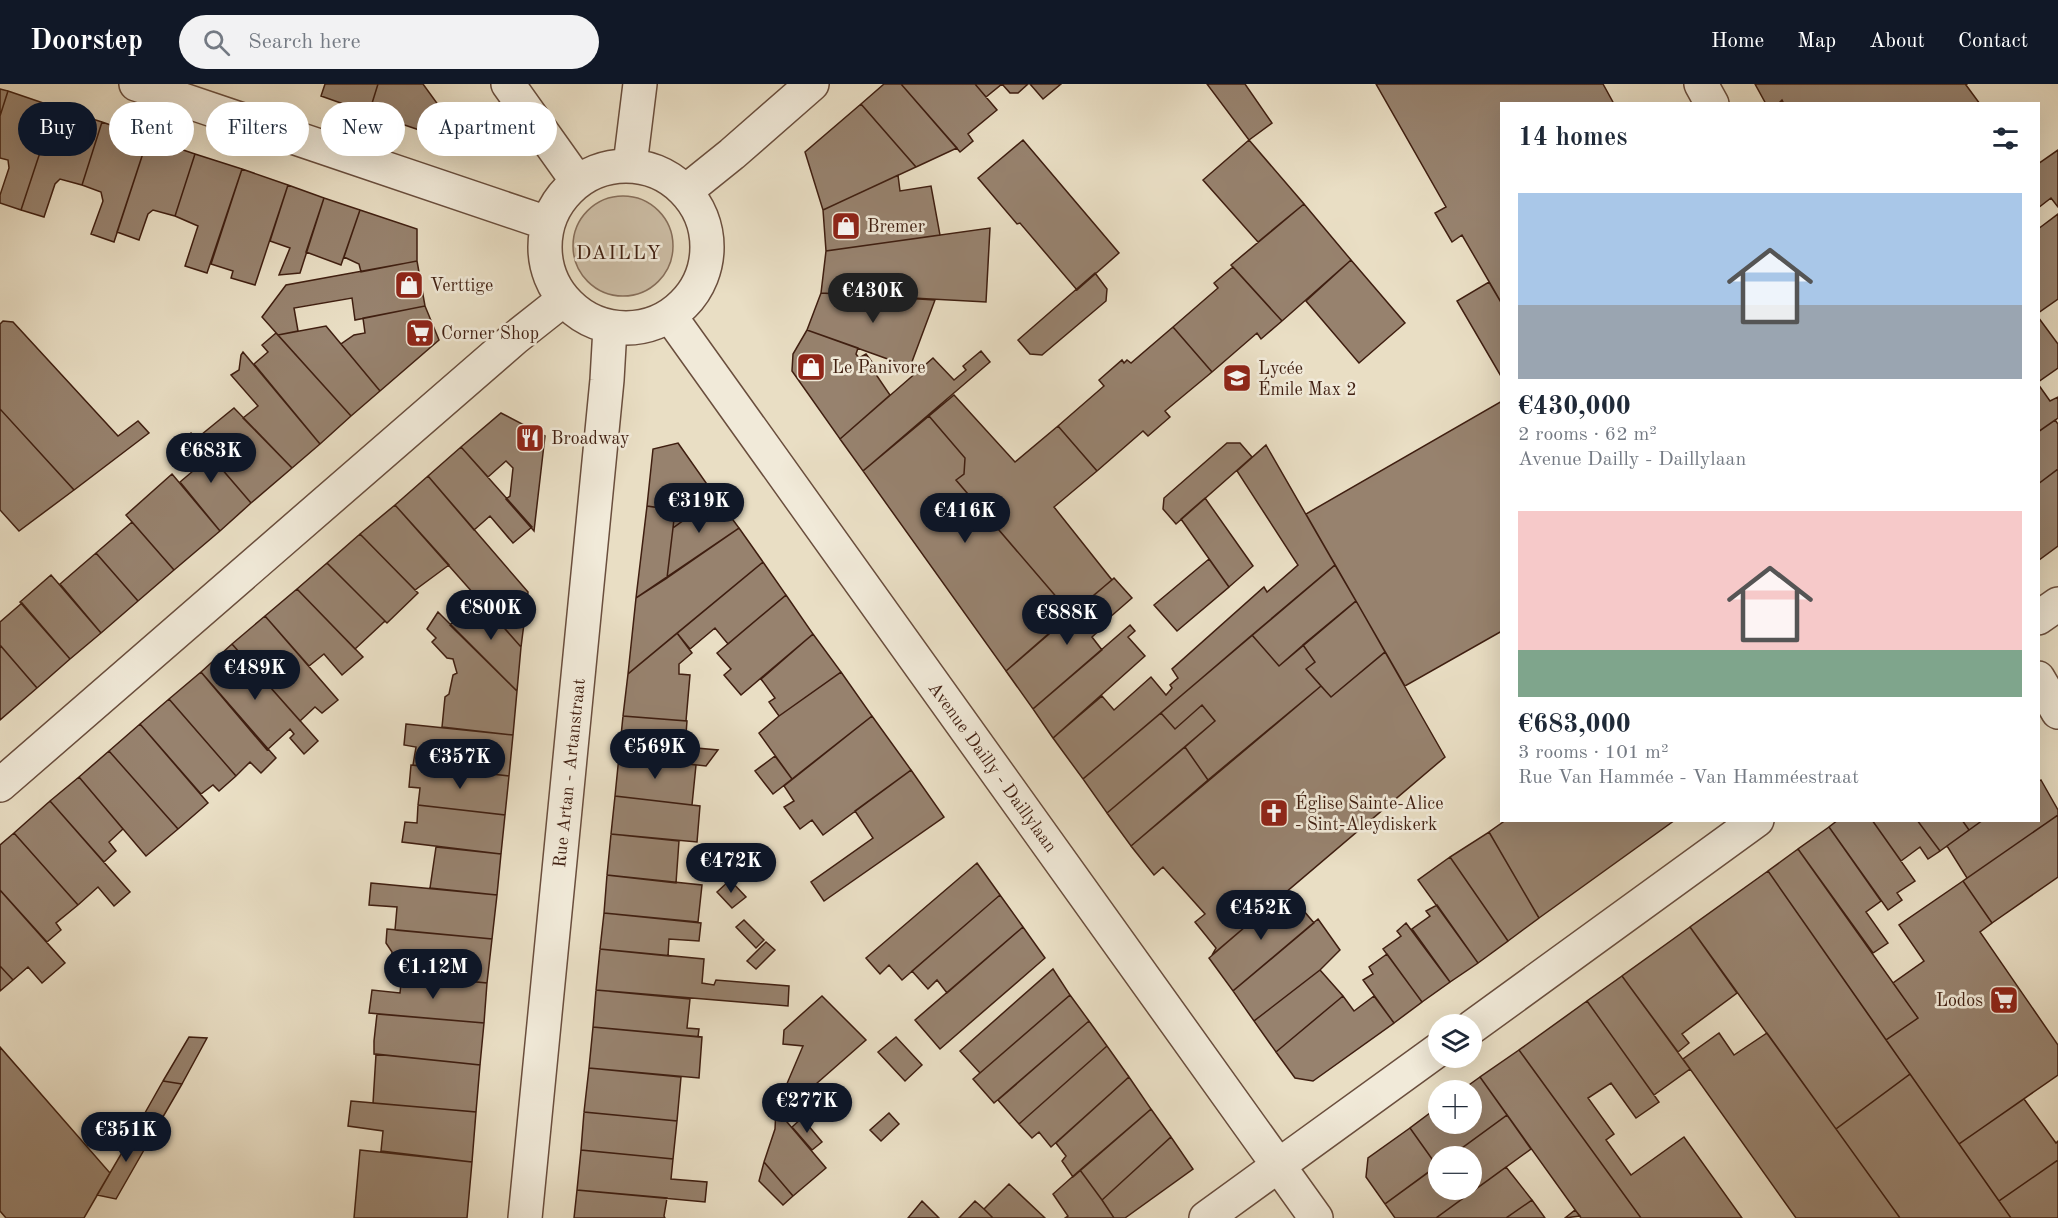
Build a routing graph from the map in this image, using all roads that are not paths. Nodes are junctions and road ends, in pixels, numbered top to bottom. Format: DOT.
graph roads {
  1 [pos="136,84"];
  2 [pos="508,84"];
  3 [pos="640,84"];
  4 [pos="812,84"];
  5 [pos="1701,84"];
  6 [pos="1711,102"];
  7 [pos="630,165"];
  8 [pos="577,181"];
  9 [pos="686,191"];
  10 [pos="547,223"];
  11 [pos="563,300"];
  12 [pos="670,316"];
  13 [pos="610,328"];
  14 [pos="2058,604"];
  15 [pos="2040,617"];
  16 [pos="2040,681"];
  17 [pos="2058,712"];
  18 [pos="0,785"];
  19 [pos="1754,822"];
  20 [pos="1482,1020"];
  21 [pos="1428,1057"];
  22 [pos="1279,1166"];
  23 [pos="525,1218"];
  24 [pos="1206,1218"];
  25 [pos="1316,1218"];
  1 -- 10 [label="street"];
  2 -- 8 [label="street"];
  3 -- 7 [label="street"];
  4 -- 9 [label="street"];
  5 -- 6 [label="street"];
  7 -- 8 [label="street"];
  7 -- 9 [label="street"];
  8 -- 10 [label="street"];
  9 -- 12 [label="street"];
  10 -- 11 [label="street"];
  11 -- 13 [label="street"];
  11 -- 18 [label="street"];
  12 -- 13 [label="street"];
  12 -- 22 [label="street, Avenue Dailly - Daillylaan"];
  13 -- 23 [label="street, Rue Artan - Artanstraat"];
  14 -- 15 [label="street"];
  16 -- 17 [label="street"];
  19 -- 20 [label="street"];
  21 -- 22 [label="street"];
  22 -- 24 [label="street"];
  22 -- 25 [label="street, Avenue Dailly - Daillylaan"];
}
